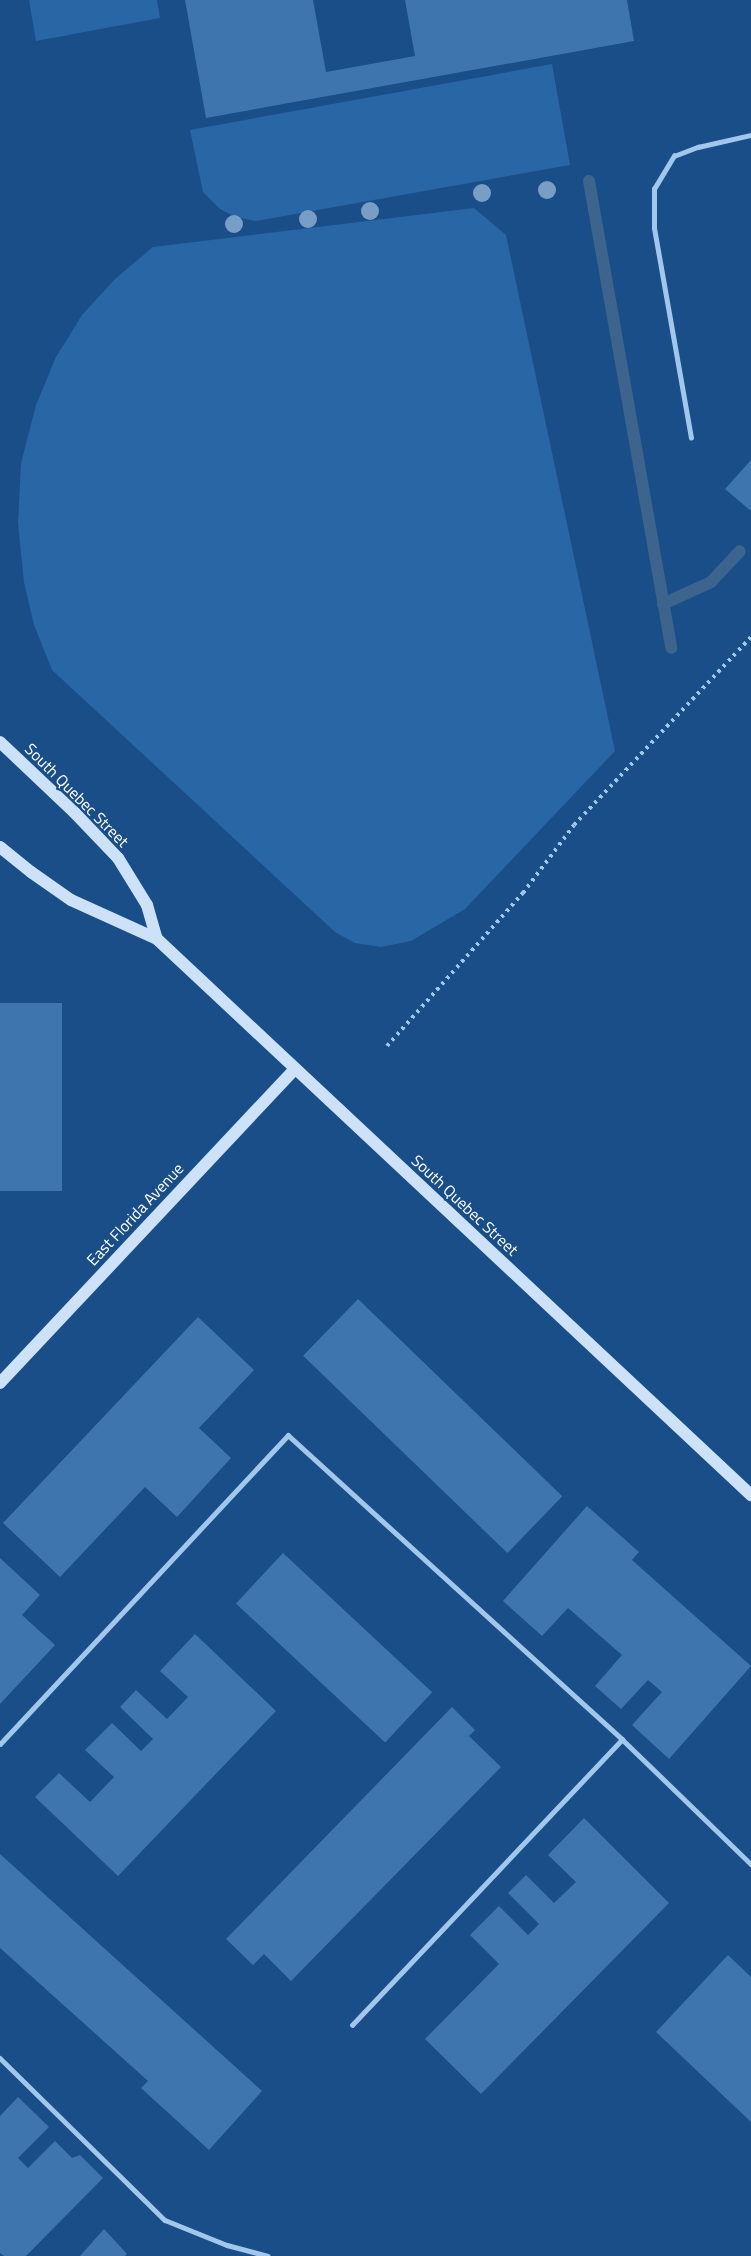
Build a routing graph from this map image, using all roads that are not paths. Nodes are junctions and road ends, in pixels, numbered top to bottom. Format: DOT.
graph roads {
  1 [pos="751,135"];
  2 [pos="692,438"];
  3 [pos="0,742"];
  4 [pos="0,847"];
  5 [pos="157,939"];
  6 [pos="295,1069"];
  7 [pos="0,1383"];
  8 [pos="751,1495"];
  9 [pos="622,1739"];
  10 [pos="0,1744"];
  11 [pos="751,1864"];
  12 [pos="352,2025"];
  13 [pos="0,2058"];
  14 [pos="268,2256"];
  1 -- 2 [label="lane"];
  3 -- 5 [label="main road, South Quebec Street"];
  4 -- 5 [label="main road, South Quebec Street"];
  5 -- 6 [label="main road, South Quebec Street"];
  6 -- 7 [label="main road, East Florida Avenue"];
  6 -- 8 [label="main road, South Quebec Street"];
  9 -- 10 [label="lane"];
  9 -- 11 [label="lane"];
  9 -- 12 [label="lane"];
  13 -- 14 [label="lane"];
}
